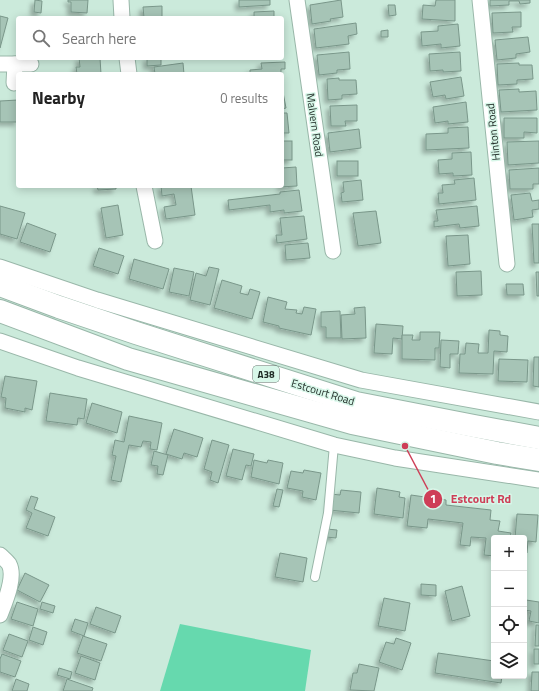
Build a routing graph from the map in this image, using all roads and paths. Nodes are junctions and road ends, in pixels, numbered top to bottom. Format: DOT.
graph roads {
  1 [pos="121,0"];
  2 [pos="297,0"];
  3 [pos="480,0"];
  4 [pos="122,16"];
  5 [pos="127,60"];
  6 [pos="7,64"];
  7 [pos="31,64"];
  8 [pos="129,72"];
  9 [pos="14,83"];
  10 [pos="144,188"];
  11 [pos="155,241"];
  12 [pos="333,251"];
  13 [pos="507,264"];
  14 [pos="0,267"];
  15 [pos="0,285"];
  16 [pos="0,311"];
  17 [pos="0,341"];
  18 [pos="539,412"];
  19 [pos="539,438"];
  20 [pos="334,445"];
  21 [pos="539,460"];
  22 [pos="539,480"];
  23 [pos="0,555"];
  24 [pos="314,578"];
  25 [pos="0,615"];
  1 -- 4 [label="street"];
  2 -- 12 [label="street, Malvern Road"];
  3 -- 13 [label="street, Hinton Road"];
  5 -- 8 [label="street"];
  6 -- 7 [label="street"];
  6 -- 9 [label="street"];
  10 -- 11 [label="street"];
  14 -- 18 [label="street, Estcourt Road"];
  15 -- 19 [label="main road, Estcourt Road / A38"];
  16 -- 21 [label="main road, Estcourt Road / A38"];
  17 -- 20 [label="street"];
  20 -- 22 [label="street"];
  20 -- 24 [label="lane"];
  23 -- 25 [label="street"];
}
